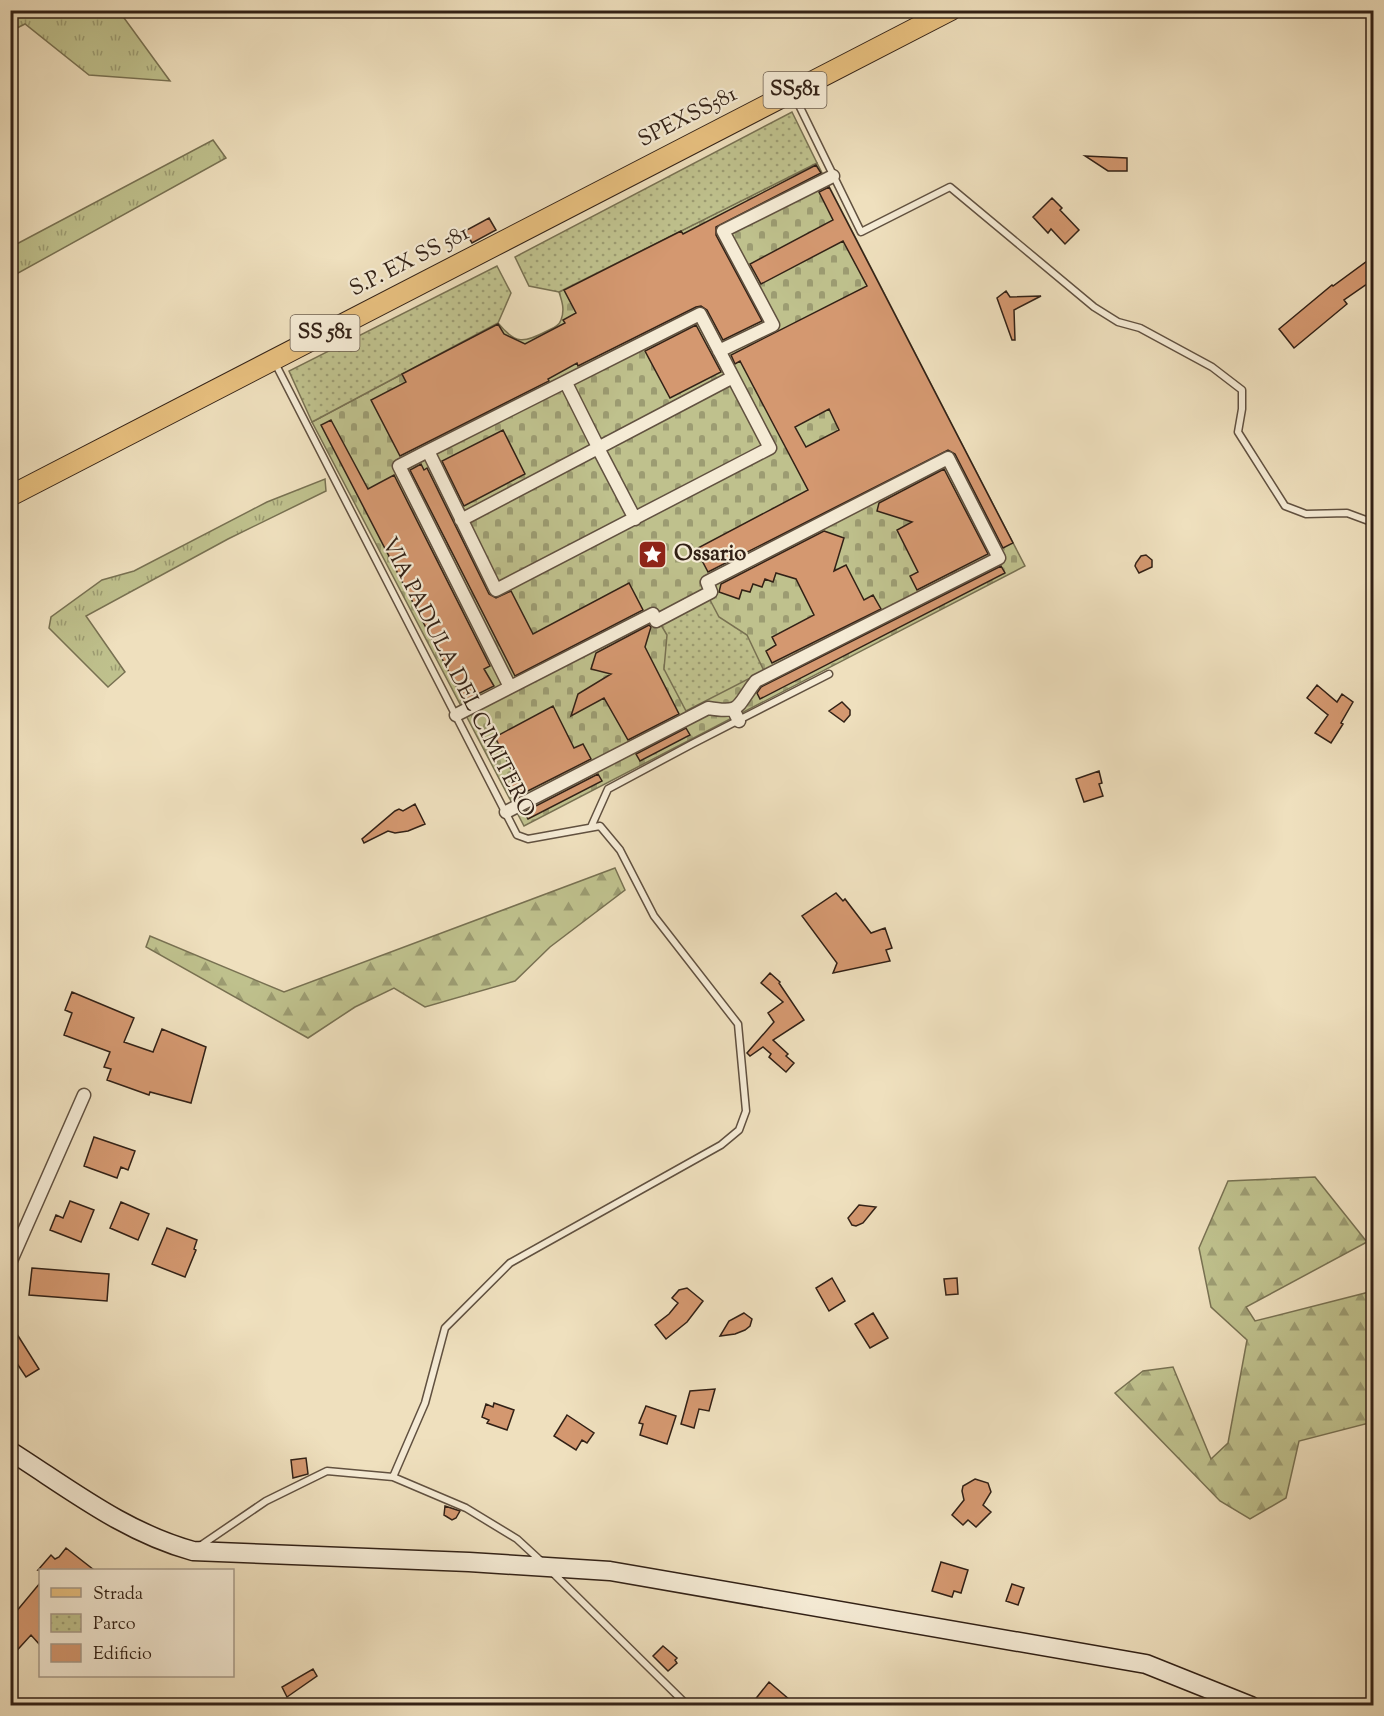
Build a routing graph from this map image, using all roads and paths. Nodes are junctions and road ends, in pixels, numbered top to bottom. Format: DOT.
graph roads {
  1 [pos="951,10"];
  2 [pos="792,92"];
  3 [pos="639,170"];
  4 [pos="833,176"];
  5 [pos="719,351"];
  6 [pos="273,360"];
  7 [pos="733,377"];
  8 [pos="566,383"];
  9 [pos="597,446"];
  10 [pos="428,451"];
  11 [pos="10,496"];
  12 [pos="635,519"];
  13 [pos="462,520"];
  14 [pos="1374,523"];
  15 [pos="829,674"];
  16 [pos="510,687"];
  17 [pos="733,709"];
  18 [pos="456,715"];
  19 [pos="739,721"];
  20 [pos="506,812"];
  21 [pos="591,827"];
  22 [pos="84,1095"];
  23 [pos="10,1263"];
  24 [pos="10,1451"];
  25 [pos="393,1477"];
  26 [pos="193,1551"];
  27 [pos="547,1567"];
  28 [pos="1223,1700"];
  29 [pos="688,1706"];
  30 [pos="1251,1706"];
  1 -- 2 [label="main road, SPEXSS581 / SS581"];
  2 -- 3 [label="main road, SPEXSS581 / SS581"];
  2 -- 4 [label="lane"];
  3 -- 6 [label="main road, S.P. EX SS 581 / SS 581"];
  4 -- 5 [label="street"];
  4 -- 14 [label="lane"];
  5 -- 7 [label="street"];
  5 -- 8 [label="street"];
  6 -- 11 [label="main road, S.P. EX SS 581 / SS 581"];
  6 -- 18 [label="lane, VIA PADULA DEL CIMITERO"];
  7 -- 9 [label="street"];
  7 -- 12 [label="street"];
  8 -- 9 [label="street"];
  8 -- 10 [label="street"];
  9 -- 12 [label="street"];
  9 -- 13 [label="street"];
  10 -- 13 [label="street"];
  10 -- 16 [label="street"];
  12 -- 13 [label="street"];
  15 -- 19 [label="lane"];
  16 -- 17 [label="street"];
  16 -- 18 [label="street"];
  17 -- 19 [label="street"];
  17 -- 20 [label="street"];
  18 -- 20 [label="lane, VIA PADULA DEL CIMITERO"];
  19 -- 21 [label="lane"];
  20 -- 21 [label="lane, VIA PADULA DEL CIMITERO"];
  21 -- 25 [label="lane"];
  22 -- 23 [label="street"];
  24 -- 26 [label="street"];
  25 -- 26 [label="lane"];
  25 -- 27 [label="lane"];
  26 -- 27 [label="street"];
  27 -- 28 [label="street"];
  27 -- 29 [label="lane"];
  28 -- 30 [label="street"];
}
